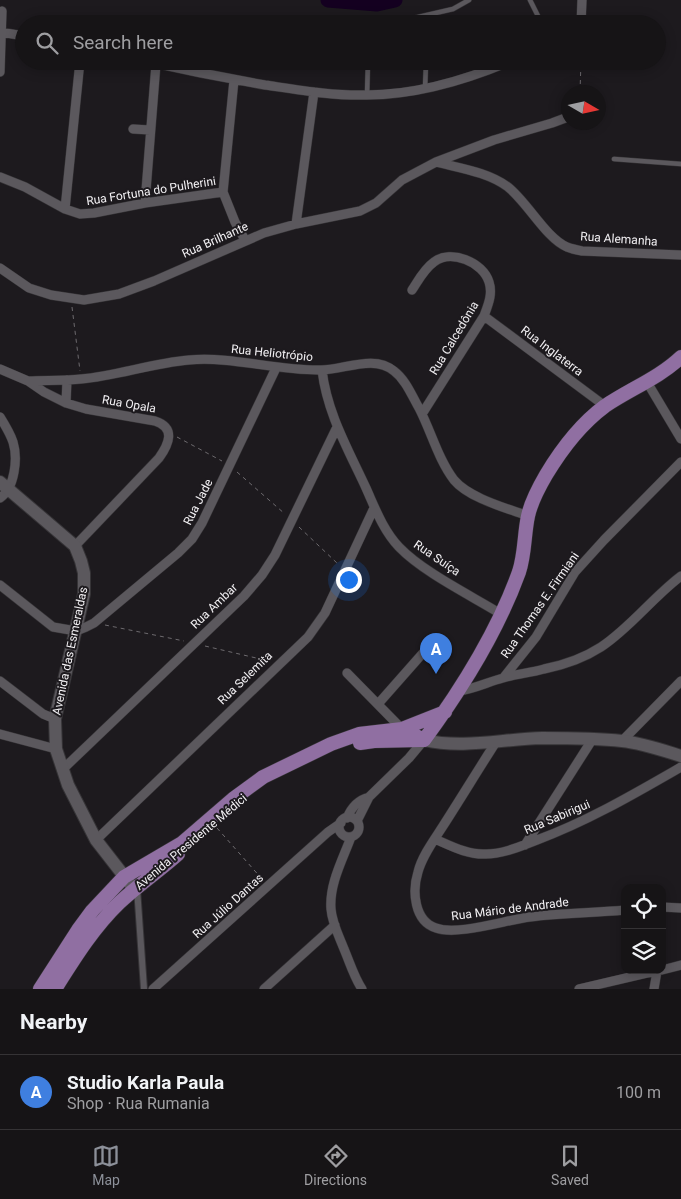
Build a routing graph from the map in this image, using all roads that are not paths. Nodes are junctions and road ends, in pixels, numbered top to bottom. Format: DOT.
graph roads {
  1 [pos="469,0"];
  2 [pos="530,0"];
  3 [pos="582,0"];
  4 [pos="2,11"];
  5 [pos="428,15"];
  6 [pos="538,15"];
  7 [pos="581,15"];
  8 [pos="1,32"];
  9 [pos="15,34"];
  10 [pos="79,70"];
  11 [pos="155,70"];
  12 [pos="185,70"];
  13 [pos="368,70"];
  14 [pos="426,70"];
  15 [pos="488,70"];
  16 [pos="0,72"];
  17 [pos="234,80"];
  18 [pos="425,89"];
  19 [pos="314,92"];
  20 [pos="367,96"];
  21 [pos="561,120"];
  22 [pos="133,129"];
  23 [pos="150,130"];
  24 [pos="614,159"];
  25 [pos="436,162"];
  26 [pos="681,164"];
  27 [pos="0,177"];
  28 [pos="223,192"];
  29 [pos="145,203"];
  30 [pos="65,209"];
  31 [pos="296,224"];
  32 [pos="245,240"];
  33 [pos="681,255"];
  34 [pos="0,268"];
  35 [pos="412,290"];
  36 [pos="484,316"];
  37 [pos="681,357"];
  38 [pos="276,368"];
  39 [pos="0,369"];
  40 [pos="322,370"];
  41 [pos="67,380"];
  42 [pos="28,381"];
  43 [pos="648,382"];
  44 [pos="66,403"];
  45 [pos="605,406"];
  46 [pos="422,414"];
  47 [pos="0,417"];
  48 [pos="337,427"];
  49 [pos="681,439"];
  50 [pos="679,468"];
  51 [pos="3,490"];
  52 [pos="374,508"];
  53 [pos="528,516"];
  54 [pos="75,546"];
  55 [pos="681,576"];
  56 [pos="0,585"];
  57 [pos="500,614"];
  58 [pos="76,630"];
  59 [pos="424,653"];
  60 [pos="347,673"];
  61 [pos="469,674"];
  62 [pos="504,677"];
  63 [pos="0,681"];
  64 [pos="681,681"];
  65 [pos="491,682"];
  66 [pos="459,691"];
  67 [pos="378,704"];
  68 [pos="445,712"];
  69 [pos="55,719"];
  70 [pos="402,729"];
  71 [pos="0,734"];
  72 [pos="424,740"];
  73 [pos="592,740"];
  74 [pos="622,741"];
  75 [pos="496,742"];
  76 [pos="56,749"];
  77 [pos="681,756"];
  78 [pos="681,768"];
  79 [pos="62,770"];
  80 [pos="348,821"];
  81 [pos="342,834"];
  82 [pos="351,837"];
  83 [pos="435,839"];
  84 [pos="96,840"];
  85 [pos="319,841"];
  86 [pos="525,845"];
  87 [pos="124,877"];
  88 [pos="139,887"];
  89 [pos="666,907"];
  90 [pos="681,908"];
  91 [pos="621,910"];
  92 [pos="335,926"];
  93 [pos="93,933"];
  94 [pos="681,965"];
  95 [pos="666,969"];
  96 [pos="643,974"];
  97 [pos="659,974"];
  98 [pos="40,989"];
  99 [pos="55,989"];
  100 [pos="144,989"];
  101 [pos="153,989"];
  102 [pos="264,989"];
  103 [pos="362,989"];
  104 [pos="581,989"];
  105 [pos="654,989"];
  1 -- 5 [label="lane"];
  2 -- 6 [label="lane"];
  3 -- 7 [label="street"];
  4 -- 8 [label="street"];
  8 -- 9 [label="street"];
  8 -- 16 [label="street"];
  10 -- 30 [label="street"];
  11 -- 23 [label="street"];
  12 -- 17 [label="street"];
  13 -- 20 [label="lane"];
  14 -- 18 [label="lane"];
  15 -- 18 [label="street"];
  17 -- 19 [label="street"];
  17 -- 28 [label="street"];
  18 -- 20 [label="street"];
  19 -- 20 [label="street"];
  19 -- 31 [label="street"];
  21 -- 25 [label="street, Rua Brilhante"];
  22 -- 23 [label="street"];
  23 -- 29 [label="street"];
  24 -- 26 [label="lane"];
  25 -- 31 [label="street, Rua Brilhante"];
  25 -- 33 [label="street, Rua Alemanha"];
  27 -- 30 [label="street, Rua Fortuna do Pulherini"];
  28 -- 29 [label="street, Rua Fortuna do Pulherini"];
  28 -- 32 [label="street"];
  29 -- 30 [label="street, Rua Fortuna do Pulherini"];
  31 -- 32 [label="street, Rua Brilhante"];
  32 -- 34 [label="street, Rua Brilhante"];
  35 -- 36 [label="street, Rua Calcedônia"];
  36 -- 45 [label="street, Rua Inglaterra"];
  36 -- 46 [label="street, Rua Calcedônia"];
  37 -- 43 [label="main road"];
  38 -- 40 [label="street, Rua Heliotrópio"];
  38 -- 41 [label="street, Rua Heliotrópio"];
  38 -- 58 [label="street, Rua Jade"];
  39 -- 42 [label="street"];
  40 -- 46 [label="street, Rua Heliotrópio"];
  40 -- 48 [label="street, Rua Suíça"];
  41 -- 42 [label="street, Rua Heliotrópio"];
  41 -- 44 [label="street"];
  42 -- 44 [label="street, Rua Opala"];
  43 -- 45 [label="main road"];
  43 -- 49 [label="street"];
  44 -- 54 [label="street, Rua Opala"];
  45 -- 53 [label="main road"];
  46 -- 53 [label="street, Rua Heliotrópio"];
  47 -- 51 [label="street"];
  48 -- 52 [label="street, Rua Suíça"];
  48 -- 79 [label="street, Rua Ambar"];
  50 -- 62 [label="street, Rua Thomas E. Firmiani"];
  51 -- 54 [label="main road"];
  52 -- 57 [label="street, Rua Suíça"];
  52 -- 84 [label="street, Rua Selemita"];
  53 -- 57 [label="main road"];
  54 -- 58 [label="main road, Avenida das Esmeraldas"];
  55 -- 62 [label="street"];
  56 -- 58 [label="street"];
  57 -- 61 [label="main road"];
  58 -- 69 [label="main road, Avenida das Esmeraldas"];
  59 -- 67 [label="street"];
  60 -- 67 [label="street"];
  61 -- 65 [label="street"];
  61 -- 66 [label="main road"];
  62 -- 65 [label="street"];
  63 -- 69 [label="street"];
  64 -- 74 [label="street"];
  65 -- 66 [label="street"];
  66 -- 68 [label="main road"];
  67 -- 70 [label="street"];
  68 -- 70 [label="main road, Avenida Presidente Médici"];
  68 -- 72 [label="main road"];
  69 -- 76 [label="main road, Avenida das Esmeraldas"];
  70 -- 72 [label="main road"];
  70 -- 87 [label="main road, Avenida Presidente Médici"];
  71 -- 76 [label="street"];
  72 -- 75 [label="main road"];
  72 -- 80 [label="street, Rua Júlio Dantas"];
  72 -- 88 [label="main road, Avenida Presidente Médici"];
  73 -- 74 [label="main road"];
  73 -- 75 [label="main road"];
  73 -- 86 [label="street"];
  74 -- 77 [label="main road"];
  75 -- 83 [label="street, Rua Mário de Andrade"];
  76 -- 79 [label="main road, Avenida das Esmeraldas"];
  78 -- 86 [label="street, Rua Sabirigui"];
  79 -- 84 [label="main road, Avenida das Esmeraldas"];
  80 -- 81 [label="street"];
  80 -- 82 [label="street, Rua Júlio Dantas"];
  80 -- 85 [label="street, Rua Júlio Dantas"];
  81 -- 82 [label="street"];
  81 -- 85 [label="street, Rua Júlio Dantas"];
  82 -- 92 [label="street"];
  83 -- 86 [label="street, Rua Sabirigui"];
  83 -- 91 [label="street, Rua Mário de Andrade"];
  84 -- 87 [label="main road, Avenida das Esmeraldas"];
  85 -- 101 [label="street, Rua Júlio Dantas"];
  87 -- 88 [label="main road, Avenida das Esmeraldas"];
  87 -- 93 [label="main road"];
  87 -- 98 [label="main road, Avenida Presidente Médici"];
  88 -- 93 [label="main road, Avenida Presidente Médici"];
  88 -- 100 [label="street"];
  89 -- 90 [label="street"];
  92 -- 102 [label="street"];
  92 -- 103 [label="street"];
  93 -- 99 [label="main road, Avenida Presidente Médici"];
  94 -- 95 [label="street"];
  96 -- 104 [label="street"];
  97 -- 105 [label="street"];
}
